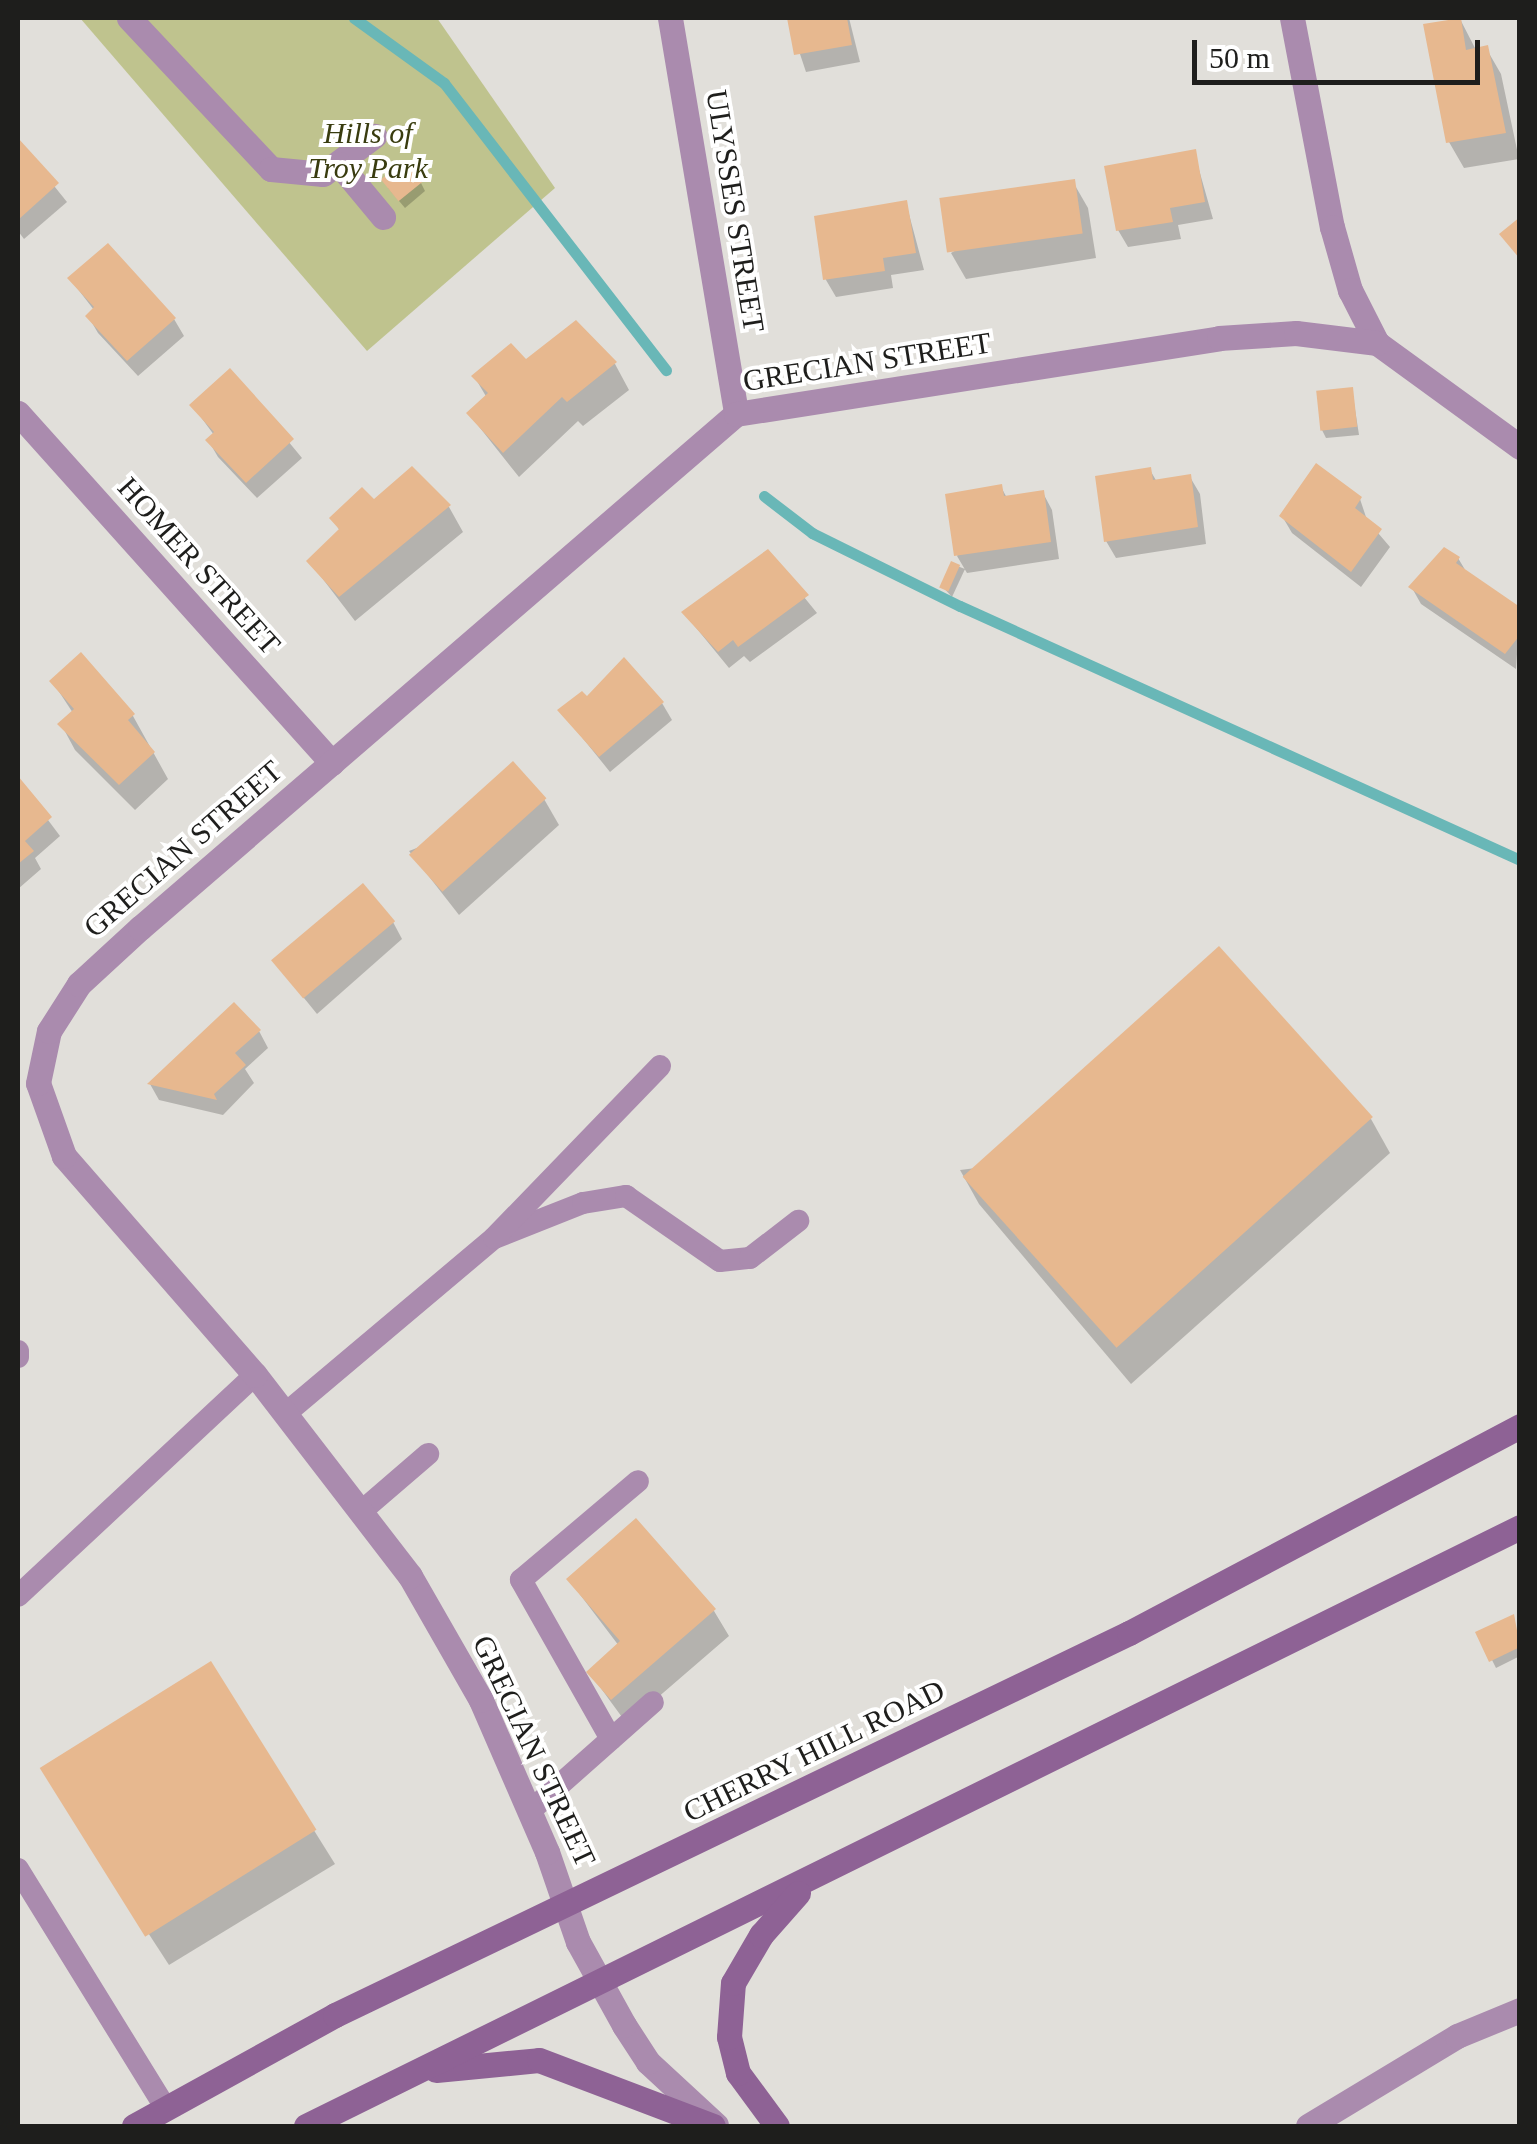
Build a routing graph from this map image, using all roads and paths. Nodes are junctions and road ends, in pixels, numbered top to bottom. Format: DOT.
graph roads {
  1 [pos="129,18"];
  2 [pos="670,18"];
  3 [pos="1292,18"];
  4 [pos="374,136"];
  5 [pos="339,164"];
  6 [pos="383,218"];
  7 [pos="1377,343"];
  8 [pos="18,413"];
  9 [pos="736,414"];
  10 [pos="1520,447"];
  11 [pos="332,763"];
  12 [pos="660,1066"];
  13 [pos="798,1221"];
  14 [pos="494,1238"];
  15 [pos="255,1376"];
  16 [pos="285,1414"];
  17 [pos="1520,1426"];
  18 [pos="428,1454"];
  19 [pos="638,1481"];
  20 [pos="363,1510"];
  21 [pos="1520,1528"];
  22 [pos="18,1596"];
  23 [pos="654,1702"];
  24 [pos="611,1739"];
  25 [pos="530,1812"];
  26 [pos="18,1869"];
  27 [pos="806,1884"];
  28 [pos="569,1906"];
  29 [pos="600,1984"];
  30 [pos="1520,2010"];
  31 [pos="416,2072"];
  32 [pos="165,2107"];
  33 [pos="134,2126"];
  34 [pos="306,2126"];
  35 [pos="716,2126"];
  36 [pos="777,2126"];
  37 [pos="1308,2126"];
  1 -- 5 [label="street"];
  2 -- 9 [label="street, ULYSSES STREET"];
  3 -- 7 [label="street"];
  4 -- 5 [label="street"];
  5 -- 6 [label="street"];
  7 -- 9 [label="street, GRECIAN STREET"];
  7 -- 10 [label="street"];
  8 -- 11 [label="street, HOMER STREET"];
  9 -- 11 [label="street, GRECIAN STREET"];
  11 -- 15 [label="street, GRECIAN STREET"];
  12 -- 14 [label="lane"];
  13 -- 14 [label="lane"];
  14 -- 16 [label="lane"];
  15 -- 16 [label="street, GRECIAN STREET"];
  15 -- 22 [label="lane"];
  16 -- 20 [label="street, GRECIAN STREET"];
  17 -- 28 [label="main road, CHERRY HILL ROAD"];
  18 -- 20 [label="lane"];
  19 -- 24 [label="lane"];
  20 -- 25 [label="street, GRECIAN STREET"];
  21 -- 27 [label="main road"];
  23 -- 24 [label="lane"];
  24 -- 25 [label="lane"];
  25 -- 28 [label="street, GRECIAN STREET"];
  26 -- 32 [label="lane"];
  27 -- 29 [label="main road"];
  27 -- 36 [label="main road"];
  28 -- 29 [label="street, GRECIAN STREET"];
  28 -- 32 [label="main road, CHERRY HILL ROAD"];
  29 -- 31 [label="main road"];
  29 -- 35 [label="street, GRECIAN STREET"];
  30 -- 37 [label="street"];
  31 -- 34 [label="main road"];
  31 -- 35 [label="main road"];
  32 -- 33 [label="main road, CHERRY HILL ROAD"];
}
